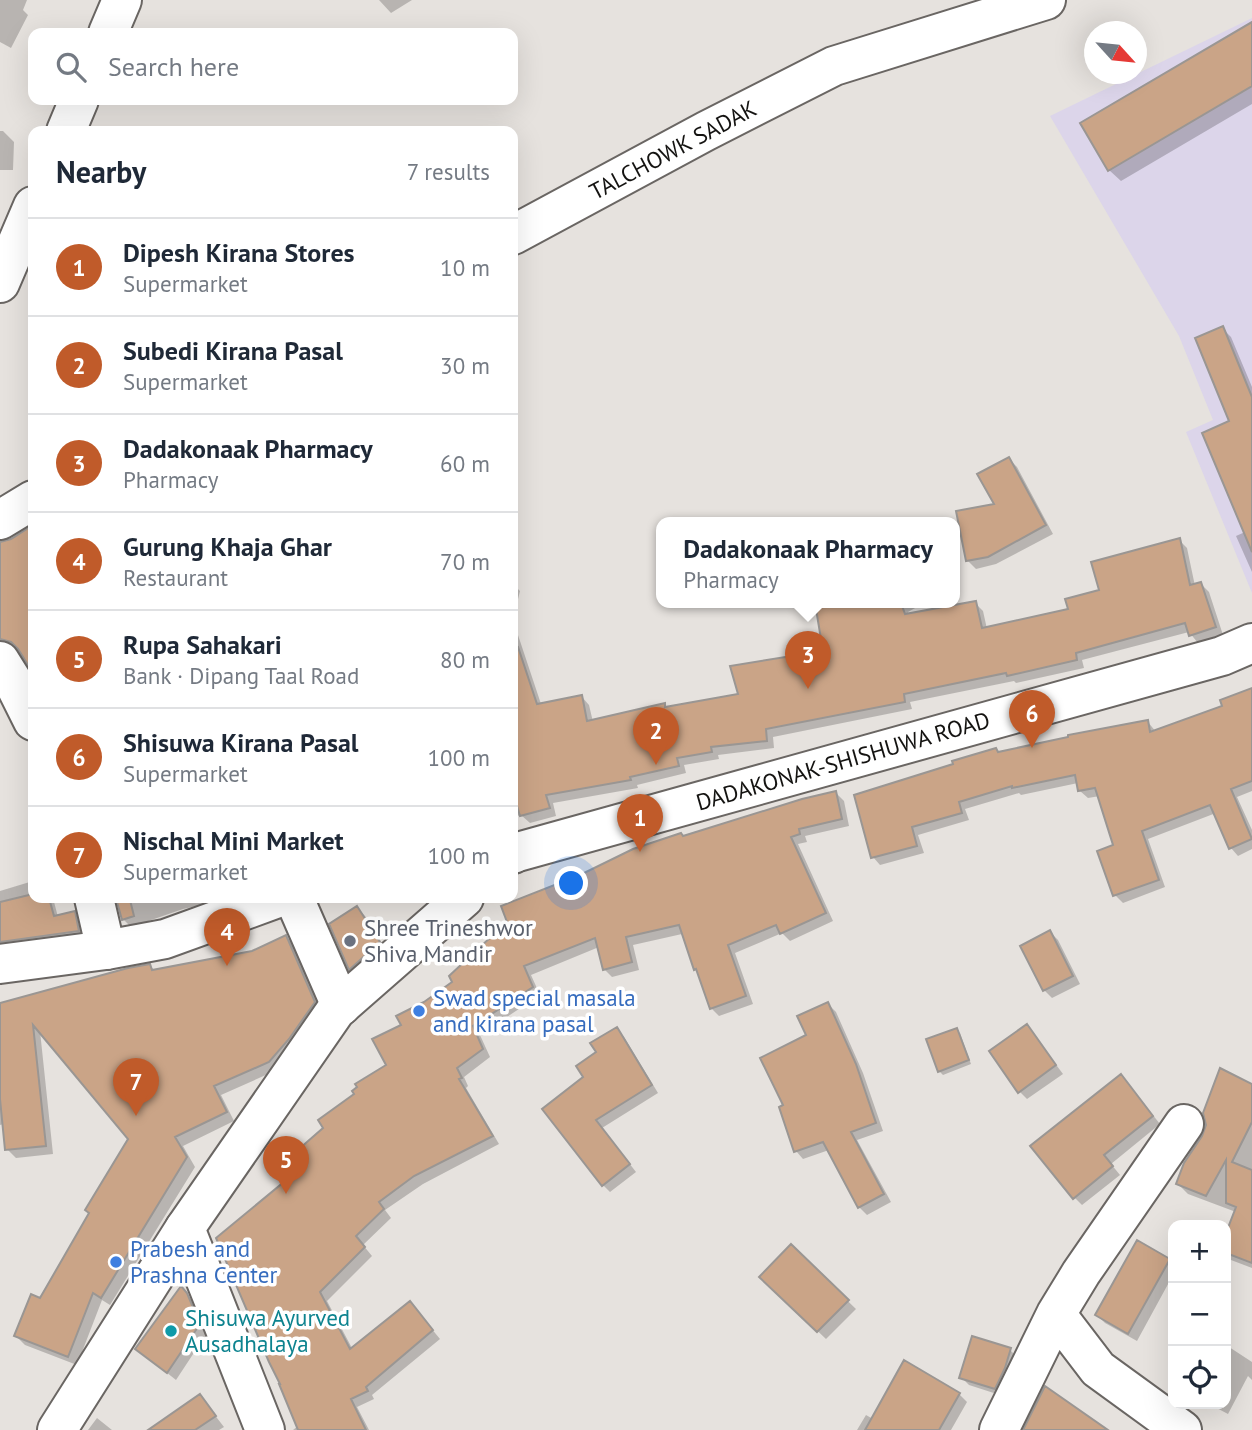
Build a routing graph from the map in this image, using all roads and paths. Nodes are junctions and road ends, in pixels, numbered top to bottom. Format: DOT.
graph roads {
  1 [pos="122,0"];
  2 [pos="957,0"];
  3 [pos="1046,0"];
  4 [pos="110,28"];
  5 [pos="77,105"];
  6 [pos="68,126"];
  7 [pos="518,207"];
  8 [pos="28,218"];
  9 [pos="518,232"];
  10 [pos="0,283"];
  11 [pos="28,478"];
  12 [pos="0,495"];
  13 [pos="28,502"];
  14 [pos="0,520"];
  15 [pos="1252,643"];
  16 [pos="0,661"];
  17 [pos="28,711"];
  18 [pos="518,852"];
  19 [pos="95,903"];
  20 [pos="264,903"];
  21 [pos="296,903"];
  22 [pos="458,903"];
  23 [pos="106,950"];
  24 [pos="0,964"];
  25 [pos="341,1006"];
  26 [pos="1184,1124"];
  27 [pos="185,1228"];
  28 [pos="1056,1314"];
  29 [pos="57,1430"];
  30 [pos="265,1430"];
  31 [pos="999,1430"];
  32 [pos="1182,1430"];
  1 -- 4 [label="street"];
  2 -- 7 [label="street"];
  3 -- 9 [label="street, TALCHOWK SADAK"];
  5 -- 6 [label="street"];
  8 -- 10 [label="street"];
  11 -- 12 [label="street"];
  13 -- 14 [label="street"];
  15 -- 18 [label="street, DADAKONAK-SHISHUWA ROAD"];
  16 -- 17 [label="street"];
  19 -- 23 [label="street"];
  20 -- 23 [label="street"];
  21 -- 25 [label="street"];
  22 -- 25 [label="street"];
  23 -- 24 [label="street"];
  25 -- 27 [label="street"];
  26 -- 28 [label="street"];
  27 -- 29 [label="street"];
  27 -- 30 [label="street"];
  28 -- 31 [label="street"];
  28 -- 32 [label="street"];
}
